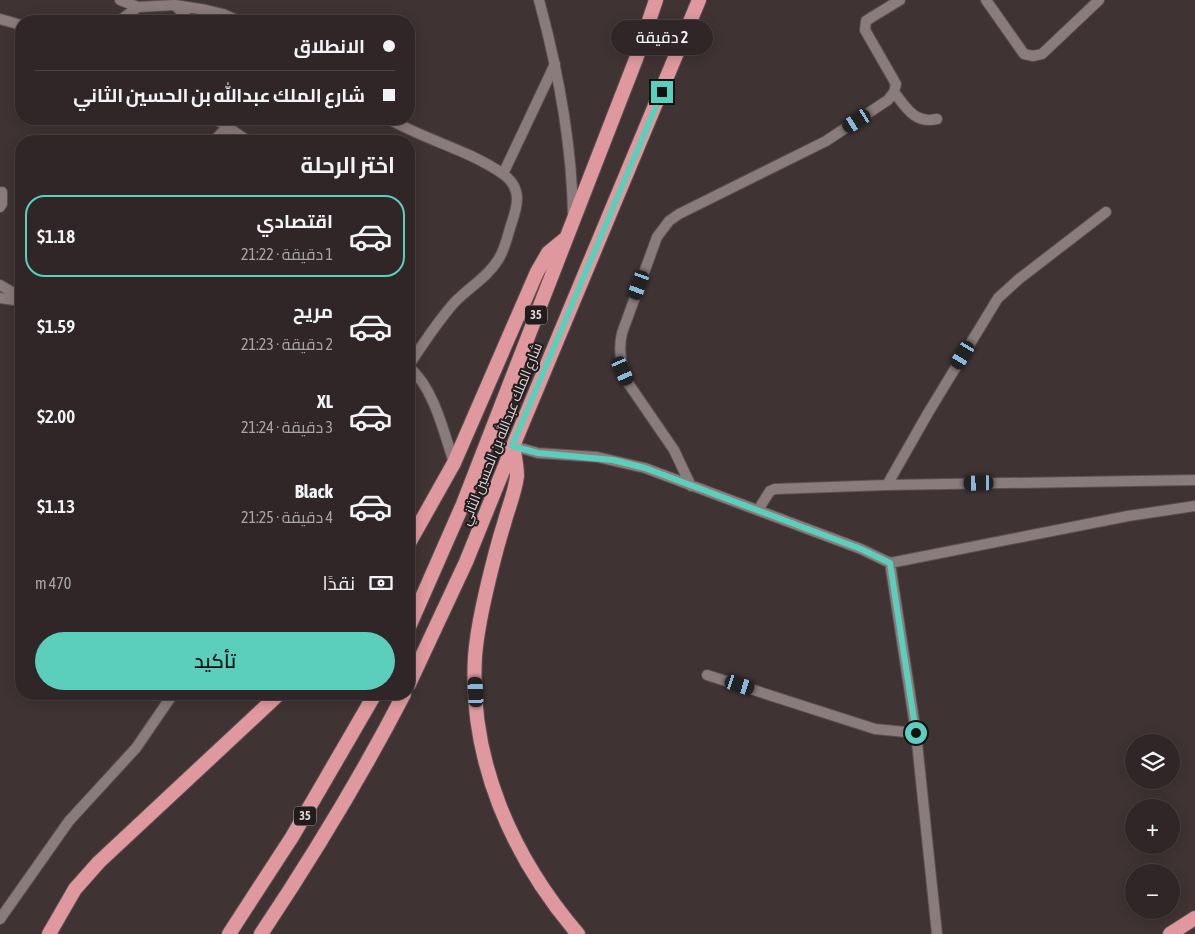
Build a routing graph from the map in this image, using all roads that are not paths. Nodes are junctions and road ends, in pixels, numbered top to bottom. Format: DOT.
graph roads {
  1 [pos="120,0"];
  2 [pos="539,0"];
  3 [pos="656,0"];
  4 [pos="700,0"];
  5 [pos="900,0"];
  6 [pos="986,0"];
  7 [pos="1099,0"];
  8 [pos="175,5"];
  9 [pos="138,7"];
  10 [pos="127,15"];
  11 [pos="184,15"];
  12 [pos="225,15"];
  13 [pos="0,19"];
  14 [pos="15,23"];
  15 [pos="555,64"];
  16 [pos="894,92"];
  17 [pos="937,119"];
  18 [pos="223,125"];
  19 [pos="402,125"];
  20 [pos="227,128"];
  21 [pos="220,135"];
  22 [pos="238,135"];
  23 [pos="504,174"];
  24 [pos="2,192"];
  25 [pos="0,207"];
  26 [pos="1106,212"];
  27 [pos="573,220"];
  28 [pos="565,239"];
  29 [pos="0,285"];
  30 [pos="15,295"];
  31 [pos="0,298"];
  32 [pos="15,299"];
  33 [pos="415,358"];
  34 [pos="415,372"];
  35 [pos="512,446"];
  36 [pos="454,463"];
  37 [pos="1195,480"];
  38 [pos="888,485"];
  39 [pos="691,486"];
  40 [pos="1195,506"];
  41 [pos="758,510"];
  42 [pos="415,532"];
  43 [pos="890,563"];
  44 [pos="415,613"];
  45 [pos="415,671"];
  46 [pos="707,676"];
  47 [pos="169,700"];
  48 [pos="272,700"];
  49 [pos="372,700"];
  50 [pos="401,700"];
  51 [pos="916,733"];
  52 [pos="1195,918"];
  53 [pos="0,919"];
  54 [pos="49,934"];
  55 [pos="229,934"];
  56 [pos="260,934"];
  57 [pos="578,934"];
  58 [pos="937,934"];
  59 [pos="1170,934"];
  1 -- 9 [label="street"];
  2 -- 15 [label="street, شارع الملك عبدالله بن الحسين الثاني / 35"];
  3 -- 27 [label="highway, شارع الملك عبدالله بن الحسين الثاني / 35"];
  4 -- 35 [label="highway, شارع الملك عبدالله بن الحسين الثاني / 35"];
  5 -- 16 [label="street"];
  6 -- 7 [label="street"];
  8 -- 9 [label="street"];
  8 -- 11 [label="street"];
  8 -- 12 [label="street"];
  9 -- 10 [label="street"];
  13 -- 14 [label="street"];
  15 -- 23 [label="street"];
  15 -- 27 [label="street, شارع الملك عبدالله بن الحسين الثاني / 35"];
  16 -- 17 [label="street"];
  16 -- 39 [label="street"];
  18 -- 20 [label="street"];
  19 -- 23 [label="street"];
  20 -- 21 [label="street"];
  20 -- 22 [label="street"];
  23 -- 33 [label="street"];
  24 -- 25 [label="street"];
  26 -- 38 [label="street"];
  27 -- 28 [label="highway, شارع الملك عبدالله بن الحسين الثاني / 35"];
  28 -- 36 [label="highway"];
  28 -- 44 [label="highway, شارع الملك عبدالله بن الحسين الثاني / 35"];
  29 -- 30 [label="street"];
  31 -- 32 [label="street"];
  34 -- 36 [label="street"];
  35 -- 39 [label="street"];
  35 -- 45 [label="highway, شارع الملك عبدالله بن الحسين الثاني / 35"];
  35 -- 57 [label="highway"];
  36 -- 42 [label="highway"];
  37 -- 38 [label="street"];
  38 -- 41 [label="street"];
  39 -- 41 [label="street"];
  40 -- 43 [label="street"];
  41 -- 43 [label="street"];
  43 -- 51 [label="street"];
  46 -- 51 [label="street"];
  47 -- 53 [label="street"];
  48 -- 54 [label="highway"];
  49 -- 55 [label="highway, 35"];
  50 -- 56 [label="highway, 35"];
  51 -- 58 [label="street"];
  52 -- 59 [label="highway"];
}
